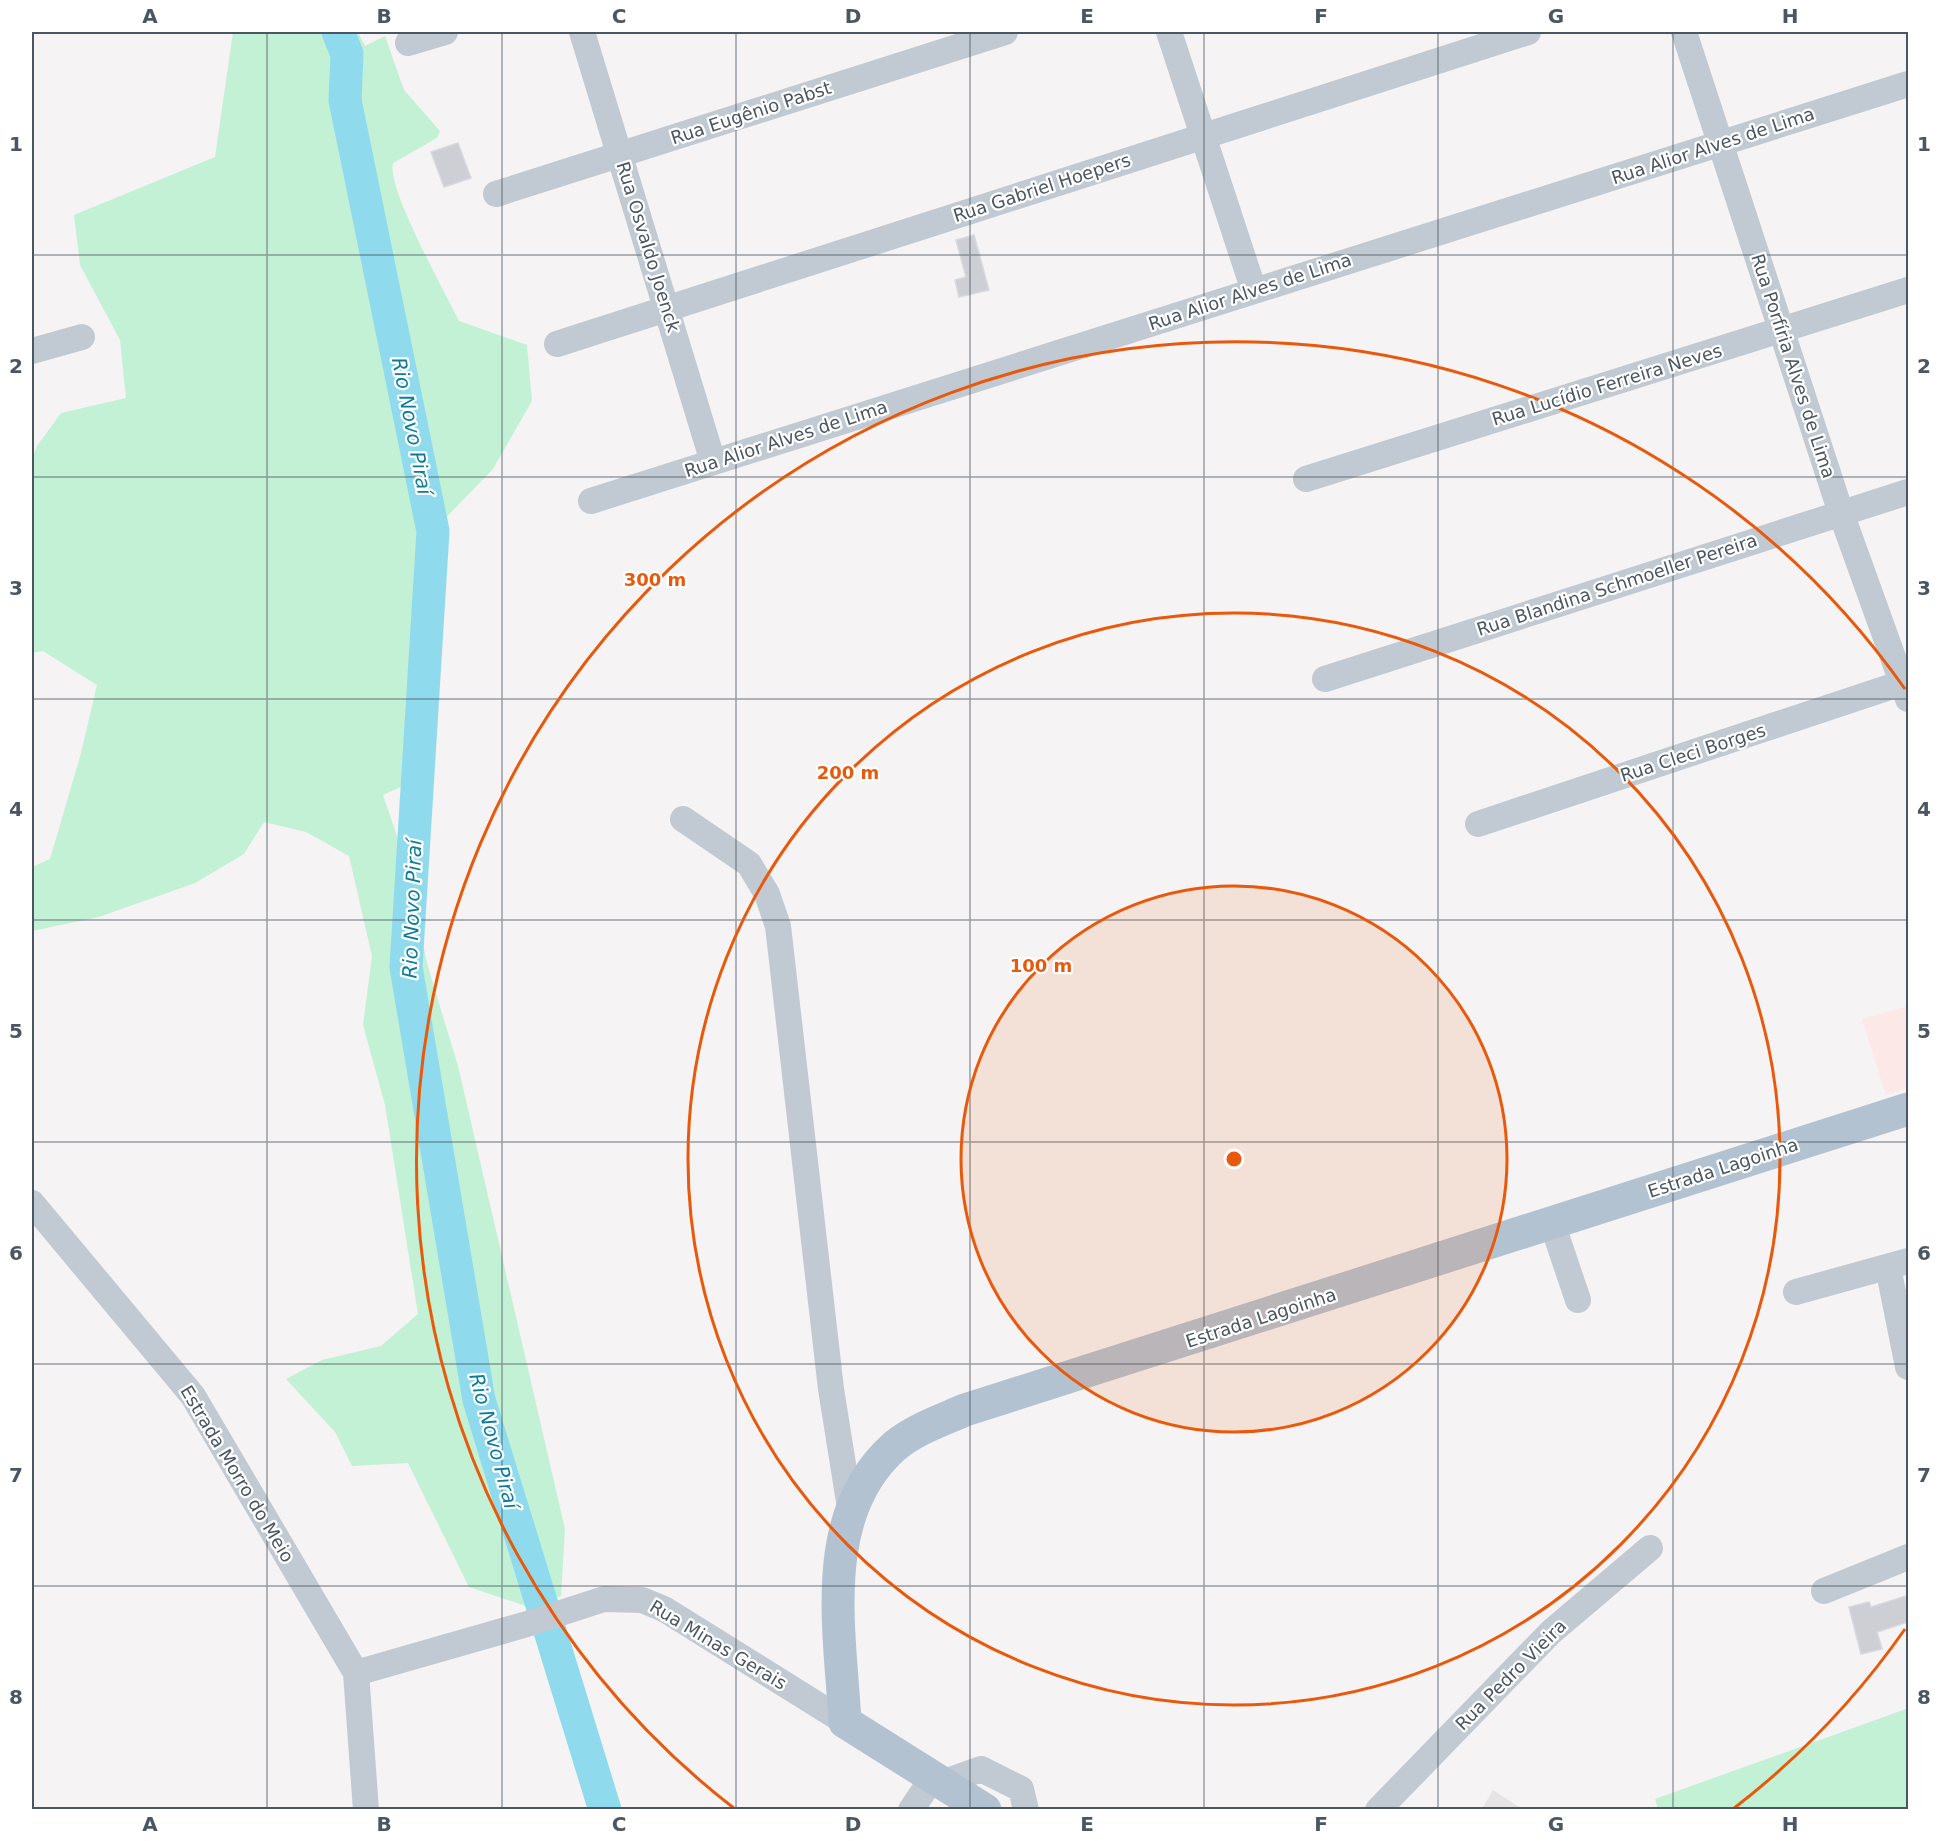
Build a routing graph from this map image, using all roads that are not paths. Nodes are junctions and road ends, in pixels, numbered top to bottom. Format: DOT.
graph roads {
  1 [pos="445,32"];
  2 [pos="582,32"];
  3 [pos="1005,32"];
  4 [pos="1169,32"];
  5 [pos="1528,32"];
  6 [pos="1684,32"];
  7 [pos="408,43"];
  8 [pos="1908,84"];
  9 [pos="1203,136"];
  10 [pos="1720,144"];
  11 [pos="620,155"];
  12 [pos="496,194"];
  13 [pos="1908,290"];
  14 [pos="1254,291"];
  15 [pos="666,308"];
  16 [pos="1781,330"];
  17 [pos="82,337"];
  18 [pos="557,344"];
  19 [pos="32,351"];
  20 [pos="713,462"];
  21 [pos="1306,479"];
  22 [pos="1908,492"];
  23 [pos="591,501"];
  24 [pos="1841,513"];
  25 [pos="1325,679"];
  26 [pos="1906,688"];
  27 [pos="683,819"];
  28 [pos="1478,824"];
  29 [pos="1908,1109"];
  30 [pos="32,1203"];
  31 [pos="1552,1223"];
  32 [pos="1898,1264"];
  33 [pos="1796,1292"];
  34 [pos="1578,1300"];
  35 [pos="1908,1367"];
  36 [pos="850,1508"];
  37 [pos="1650,1548"];
  38 [pos="1908,1557"];
  39 [pos="1824,1591"];
  40 [pos="356,1673"];
  41 [pos="845,1722"];
  42 [pos="938,1780"];
  43 [pos="366,1809"];
  44 [pos="911,1809"];
  45 [pos="985,1809"];
  46 [pos="1026,1809"];
  47 [pos="1378,1809"];
  1 -- 7 [label="street"];
  2 -- 11 [label="street, Rua Osvaldo Joenck"];
  3 -- 11 [label="street, Rua Eugênio Pabst"];
  4 -- 9 [label="street"];
  5 -- 9 [label="street, Rua Gabriel Hoepers"];
  6 -- 10 [label="street, Rua Porfíria Alves de Lima"];
  8 -- 10 [label="street, Rua Alior Alves de Lima"];
  9 -- 14 [label="street"];
  9 -- 15 [label="street, Rua Gabriel Hoepers"];
  10 -- 14 [label="street, Rua Alior Alves de Lima"];
  10 -- 16 [label="street, Rua Porfíria Alves de Lima"];
  11 -- 12 [label="street, Rua Eugênio Pabst"];
  11 -- 15 [label="street, Rua Osvaldo Joenck"];
  13 -- 16 [label="street, Rua Lucídio Ferreira Neves"];
  14 -- 20 [label="street, Rua Alior Alves de Lima"];
  15 -- 18 [label="street, Rua Gabriel Hoepers"];
  15 -- 20 [label="street, Rua Osvaldo Joenck"];
  16 -- 21 [label="street, Rua Lucídio Ferreira Neves"];
  16 -- 24 [label="street, Rua Porfíria Alves de Lima"];
  17 -- 19 [label="street"];
  20 -- 23 [label="street, Rua Alior Alves de Lima"];
  22 -- 24 [label="street, Rua Blandina Schmoeller Pereira"];
  24 -- 25 [label="street, Rua Blandina Schmoeller Pereira"];
  24 -- 26 [label="street, Rua Porfíria Alves de Lima"];
  26 -- 28 [label="street, Rua Cleci Borges"];
  27 -- 36 [label="street"];
  29 -- 31 [label="main road, Estrada Lagoinha"];
  30 -- 40 [label="street, Estrada Morro do Meio"];
  31 -- 34 [label="street"];
  31 -- 36 [label="main road, Estrada Lagoinha"];
  32 -- 33 [label="street"];
  32 -- 35 [label="street"];
  36 -- 41 [label="main road, Estrada Lagoinha"];
  37 -- 47 [label="street, Rua Pedro Vieira"];
  38 -- 39 [label="street"];
  40 -- 41 [label="street, Rua Minas Gerais"];
  40 -- 43 [label="street"];
  41 -- 42 [label="main road, Rua Minas Gerais"];
  42 -- 44 [label="street"];
  42 -- 45 [label="main road, Rua Minas Gerais"];
  42 -- 46 [label="street"];
}
